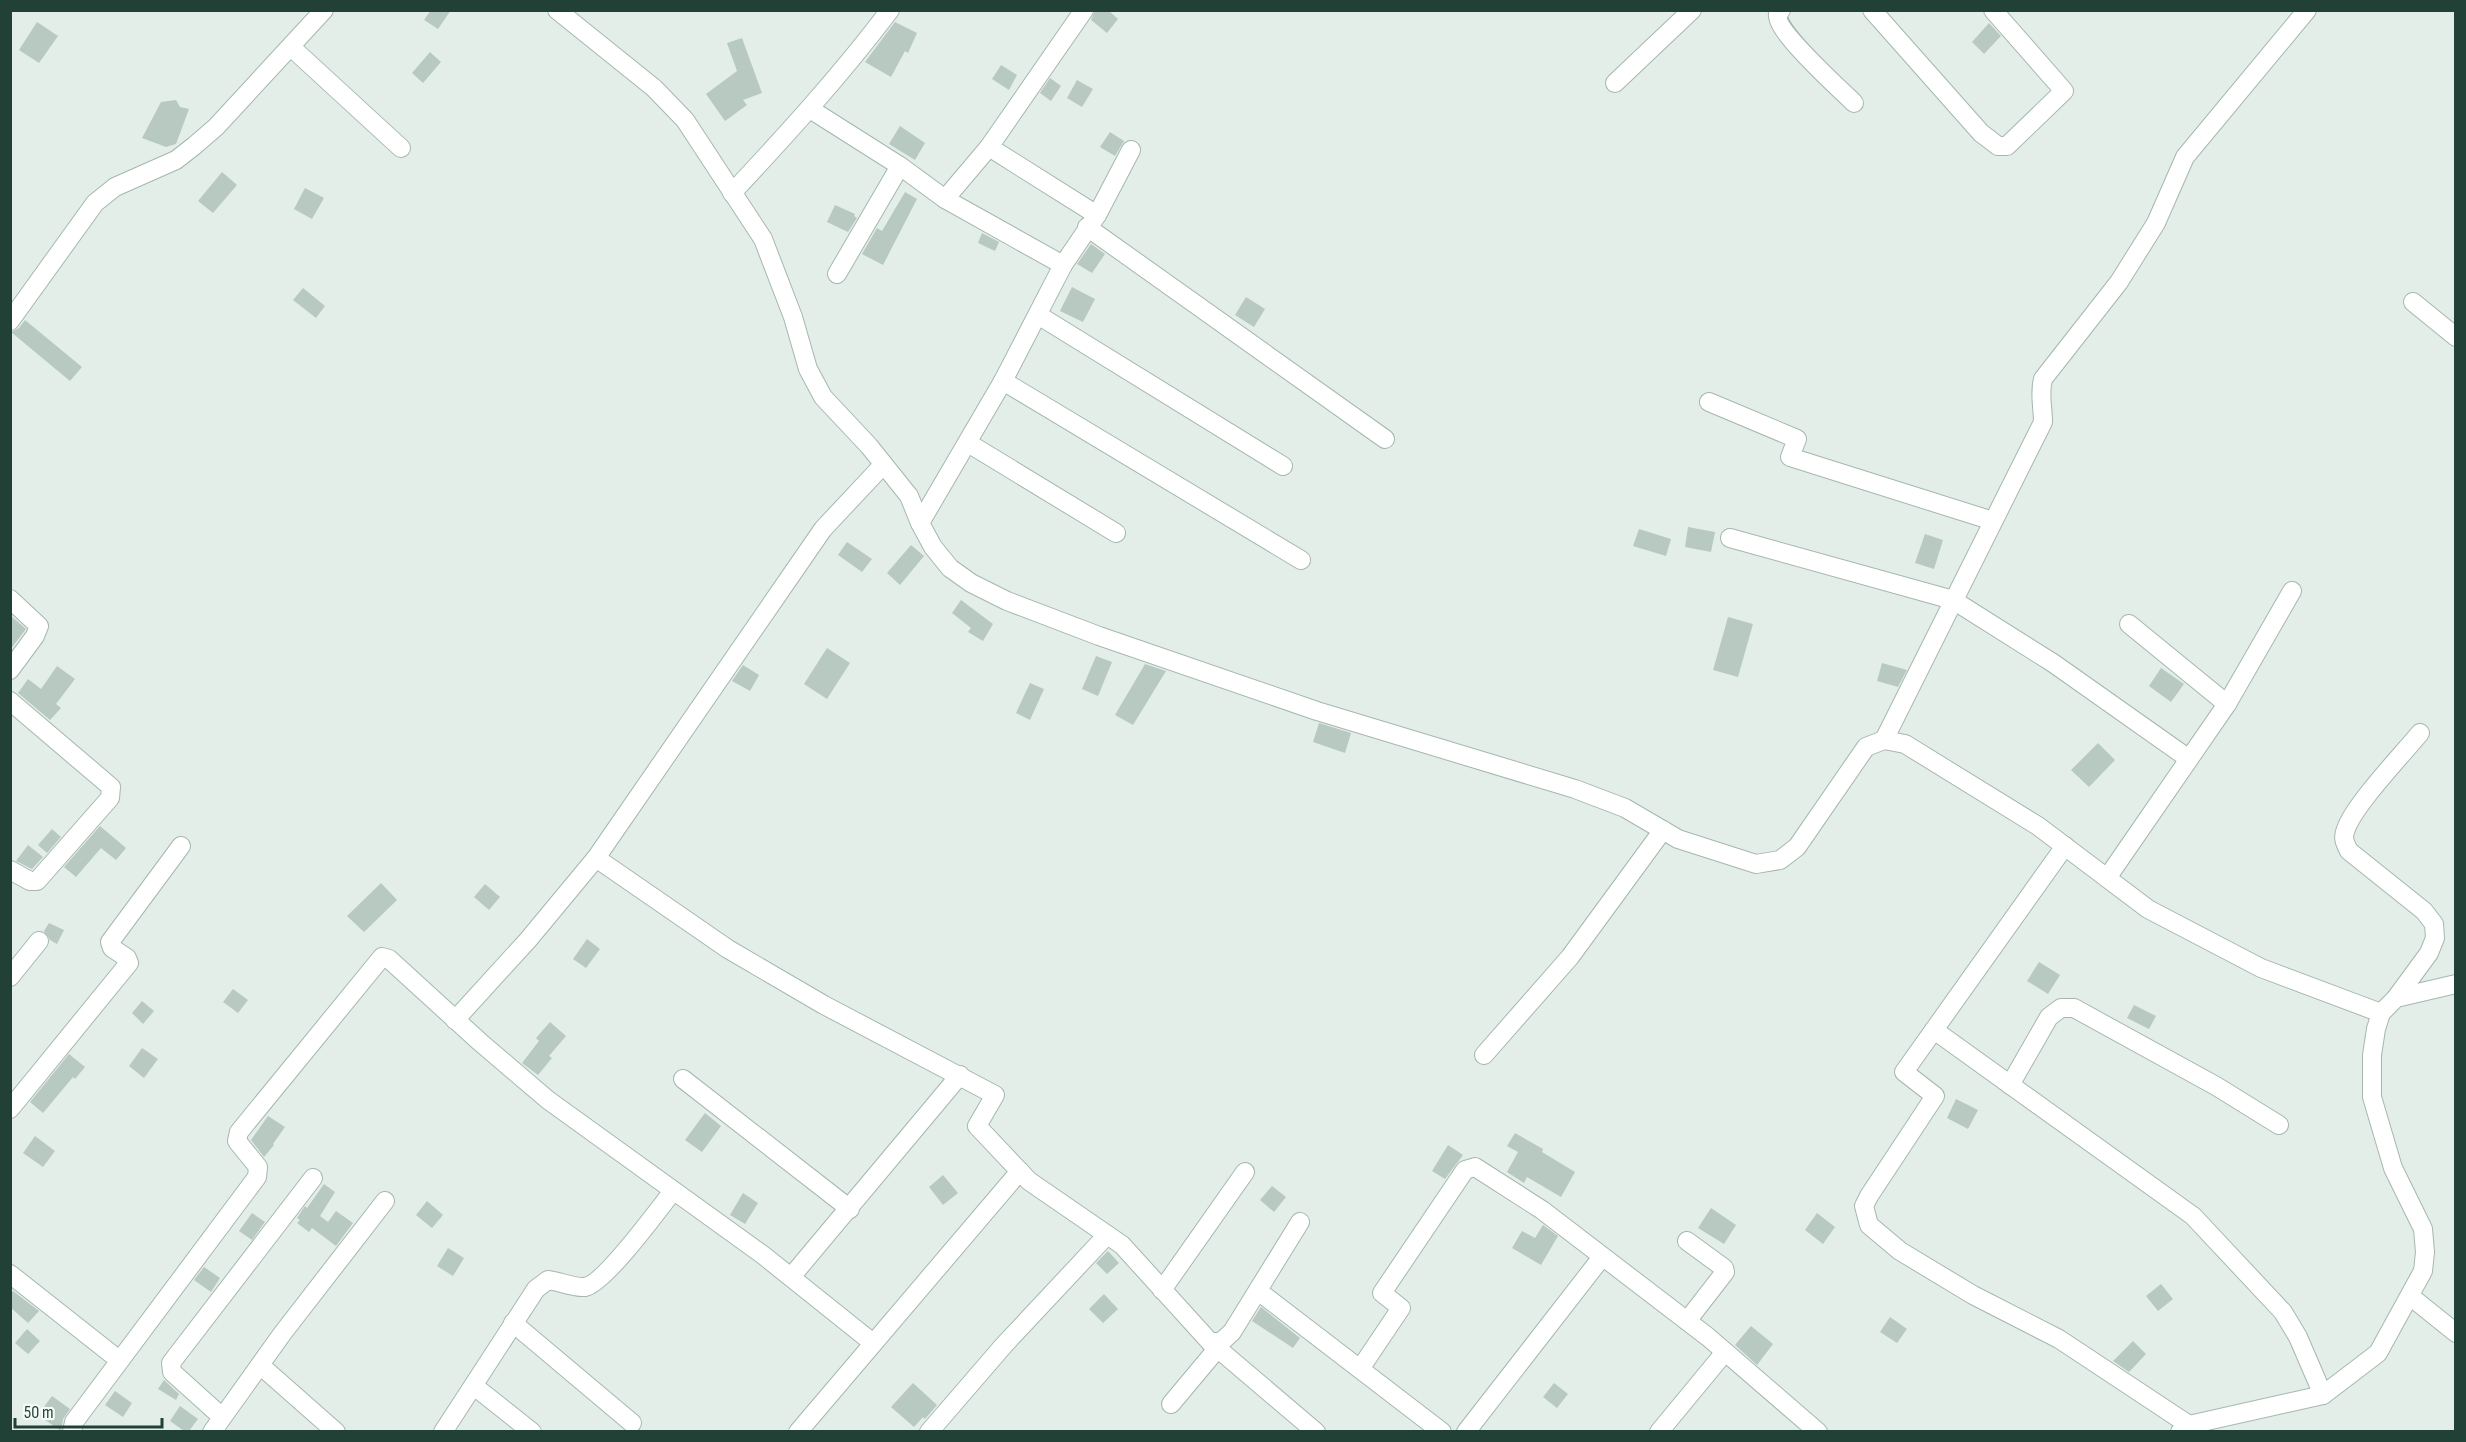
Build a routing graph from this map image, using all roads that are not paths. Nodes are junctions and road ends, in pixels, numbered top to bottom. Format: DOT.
graph roads {
  1 [pos="324,10"];
  2 [pos="557,10"];
  3 [pos="890,10"];
  4 [pos="1084,10"];
  5 [pos="1692,10"];
  6 [pos="1781,10"];
  7 [pos="1872,10"];
  8 [pos="1993,10"];
  9 [pos="2307,10"];
  10 [pos="291,47"];
  11 [pos="1615,83"];
  12 [pos="1854,103"];
  13 [pos="810,109"];
  14 [pos="988,147"];
  15 [pos="401,148"];
  16 [pos="1131,150"];
  17 [pos="900,166"];
  18 [pos="732,194"];
  19 [pos="945,199"];
  20 [pos="1092,221"];
  21 [pos="1063,265"];
  22 [pos="837,274"];
  23 [pos="2413,302"];
  24 [pos="1038,315"];
  25 [pos="10,321"];
  26 [pos="2456,338"];
  27 [pos="1003,381"];
  28 [pos="1708,402"];
  29 [pos="1385,439"];
  30 [pos="968,443"];
  31 [pos="883,465"];
  32 [pos="1283,466"];
  33 [pos="1993,521"];
  34 [pos="920,523"];
  35 [pos="1116,533"];
  36 [pos="1730,538"];
  37 [pos="1301,560"];
  38 [pos="2292,591"];
  39 [pos="10,599"];
  40 [pos="1953,600"];
  41 [pos="2129,624"];
  42 [pos="10,670"];
  43 [pos="10,700"];
  44 [pos="2228,704"];
  45 [pos="2421,734"];
  46 [pos="1884,740"];
  47 [pos="2189,759"];
  48 [pos="1663,830"];
  49 [pos="181,846"];
  50 [pos="2065,846"];
  51 [pos="596,858"];
  52 [pos="10,870"];
  53 [pos="2107,878"];
  54 [pos="39,940"];
  55 [pos="10,977"];
  56 [pos="2456,984"];
  57 [pos="2396,998"];
  58 [pos="2381,1012"];
  59 [pos="455,1020"];
  60 [pos="1934,1030"];
  61 [pos="1484,1055"];
  62 [pos="960,1075"];
  63 [pos="683,1079"];
  64 [pos="2010,1085"];
  65 [pos="10,1109"];
  66 [pos="2279,1125"];
  67 [pos="1020,1171"];
  68 [pos="1245,1172"];
  69 [pos="313,1178"];
  70 [pos="673,1191"];
  71 [pos="385,1201"];
  72 [pos="850,1209"];
  73 [pos="1300,1222"];
  74 [pos="1107,1235"];
  75 [pos="1688,1241"];
  76 [pos="1602,1257"];
  77 [pos="10,1274"];
  78 [pos="791,1277"];
  79 [pos="1162,1290"];
  80 [pos="1258,1291"];
  81 [pos="2410,1296"];
  82 [pos="1687,1321"];
  83 [pos="513,1323"];
  84 [pos="2456,1333"];
  85 [pos="873,1343"];
  86 [pos="1213,1346"];
  87 [pos="1725,1352"];
  88 [pos="119,1360"];
  89 [pos="260,1365"];
  90 [pos="1360,1369"];
  91 [pos="474,1386"];
  92 [pos="2323,1395"];
  93 [pos="1171,1404"];
  94 [pos="632,1423"];
  95 [pos="217,1424"];
  96 [pos="2196,1427"];
  97 [pos="72,1431"];
  98 [pos="336,1431"];
  99 [pos="443,1431"];
  100 [pos="532,1431"];
  101 [pos="798,1431"];
  102 [pos="929,1431"];
  103 [pos="1316,1431"];
  104 [pos="1442,1431"];
  105 [pos="1466,1431"];
  106 [pos="1659,1431"];
  107 [pos="1818,1431"];
  1 -- 10 [label="street"];
  2 -- 18 [label="street"];
  3 -- 13 [label="street"];
  4 -- 14 [label="street"];
  5 -- 11 [label="street"];
  6 -- 12 [label="street"];
  7 -- 8 [label="street"];
  9 -- 33 [label="street"];
  10 -- 15 [label="street"];
  10 -- 25 [label="street"];
  13 -- 17 [label="street"];
  13 -- 18 [label="street"];
  14 -- 19 [label="street"];
  14 -- 20 [label="street"];
  16 -- 20 [label="street"];
  17 -- 19 [label="street"];
  17 -- 22 [label="street"];
  18 -- 31 [label="street"];
  19 -- 21 [label="street"];
  20 -- 21 [label="street"];
  20 -- 29 [label="street"];
  21 -- 24 [label="street"];
  23 -- 26 [label="street"];
  24 -- 27 [label="street"];
  24 -- 32 [label="street"];
  27 -- 30 [label="street"];
  27 -- 37 [label="street"];
  28 -- 33 [label="street"];
  30 -- 34 [label="street"];
  30 -- 35 [label="street"];
  31 -- 34 [label="street"];
  31 -- 51 [label="street"];
  33 -- 40 [label="street"];
  34 -- 48 [label="street"];
  36 -- 40 [label="street"];
  38 -- 44 [label="street"];
  39 -- 42 [label="street"];
  40 -- 46 [label="street"];
  40 -- 47 [label="street"];
  41 -- 44 [label="street"];
  43 -- 52 [label="street"];
  44 -- 47 [label="street"];
  45 -- 57 [label="street"];
  46 -- 48 [label="street"];
  46 -- 50 [label="street"];
  47 -- 53 [label="street"];
  48 -- 61 [label="street"];
  49 -- 65 [label="street"];
  50 -- 53 [label="street"];
  50 -- 60 [label="street"];
  51 -- 59 [label="street"];
  51 -- 62 [label="street"];
  53 -- 58 [label="street"];
  54 -- 55 [label="street"];
  56 -- 57 [label="street"];
  57 -- 58 [label="street"];
  58 -- 81 [label="street"];
  59 -- 70 [label="street"];
  59 -- 88 [label="street"];
  60 -- 64 [label="street"];
  60 -- 96 [label="street"];
  62 -- 67 [label="street"];
  62 -- 72 [label="street"];
  63 -- 72 [label="street"];
  64 -- 66 [label="street"];
  64 -- 92 [label="street"];
  67 -- 74 [label="street"];
  67 -- 85 [label="street"];
  68 -- 79 [label="street"];
  69 -- 95 [label="street"];
  70 -- 78 [label="street"];
  70 -- 83 [label="street"];
  71 -- 89 [label="street"];
  72 -- 78 [label="street"];
  73 -- 80 [label="street"];
  74 -- 79 [label="street"];
  74 -- 102 [label="street"];
  75 -- 82 [label="street"];
  76 -- 82 [label="street"];
  76 -- 90 [label="street"];
  76 -- 105 [label="street"];
  77 -- 88 [label="street"];
  78 -- 85 [label="street"];
  79 -- 86 [label="street"];
  80 -- 86 [label="street"];
  80 -- 90 [label="street"];
  81 -- 84 [label="street"];
  81 -- 92 [label="street"];
  82 -- 87 [label="street"];
  83 -- 91 [label="street"];
  83 -- 94 [label="street"];
  85 -- 101 [label="street"];
  86 -- 93 [label="street"];
  86 -- 103 [label="street"];
  87 -- 106 [label="street"];
  87 -- 107 [label="street"];
  88 -- 97 [label="street"];
  89 -- 95 [label="street"];
  89 -- 98 [label="street"];
  90 -- 104 [label="street"];
  91 -- 99 [label="street"];
  91 -- 100 [label="street"];
  92 -- 96 [label="street"];
}
